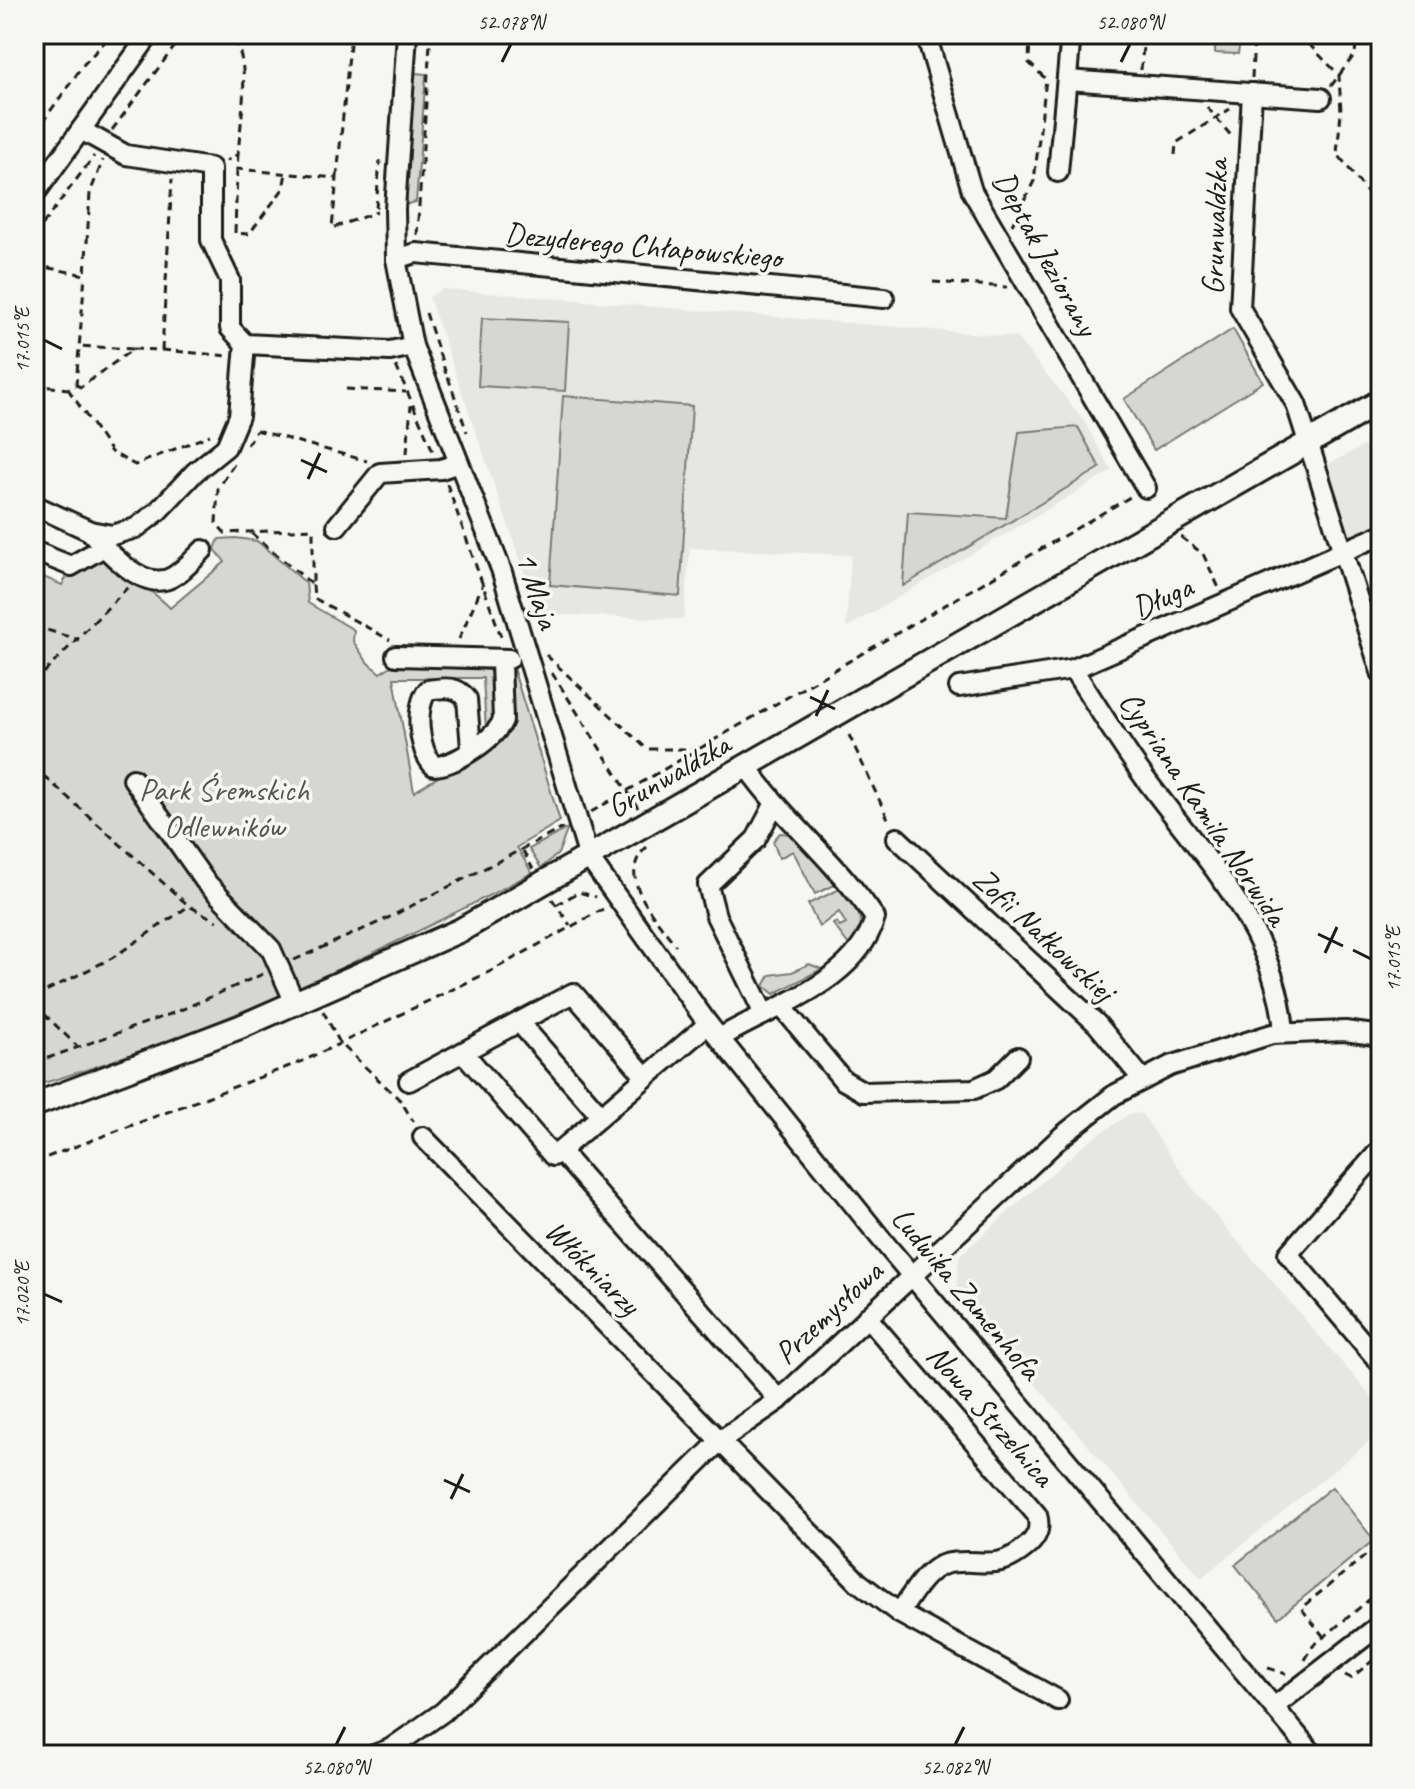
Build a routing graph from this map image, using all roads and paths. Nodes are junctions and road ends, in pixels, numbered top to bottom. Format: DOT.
graph roads {
  1 [pos="112,34"];
  2 [pos="351,34"];
  3 [pos="407,34"];
  4 [pos="926,34"];
  5 [pos="1030,34"];
  6 [pos="1071,34"];
  7 [pos="1144,34"];
  8 [pos="1254,34"];
  9 [pos="1299,34"];
  10 [pos="1307,34"];
  11 [pos="1357,34"];
  12 [pos="183,35"];
  13 [pos="154,36"];
  14 [pos="1306,42"];
  15 [pos="1339,75"];
  16 [pos="1067,80"];
  17 [pos="1140,85"];
  18 [pos="1192,89"];
  19 [pos="1321,98"];
  20 [pos="1244,99"];
  21 [pos="1217,119"];
  22 [pos="81,130"];
  23 [pos="34,134"];
  24 [pos="108,137"];
  25 [pos="238,154"];
  26 [pos="1175,155"];
  27 [pos="1248,157"];
  28 [pos="237,169"];
  29 [pos="1058,172"];
  30 [pos="286,173"];
  31 [pos="337,178"];
  32 [pos="34,195"];
  33 [pos="1372,199"];
  34 [pos="1381,199"];
  35 [pos="1381,210"];
  36 [pos="377,212"];
  37 [pos="34,236"];
  38 [pos="1003,243"];
  39 [pos="396,259"];
  40 [pos="34,265"];
  41 [pos="85,275"];
  42 [pos="933,282"];
  43 [pos="1030,289"];
  44 [pos="884,298"];
  45 [pos="245,344"];
  46 [pos="79,346"];
  47 [pos="413,346"];
  48 [pos="162,350"];
  49 [pos="394,361"];
  50 [pos="237,366"];
  51 [pos="448,377"];
  52 [pos="34,385"];
  53 [pos="76,385"];
  54 [pos="68,389"];
  55 [pos="411,401"];
  56 [pos="1381,401"];
  57 [pos="253,416"];
  58 [pos="256,431"];
  59 [pos="468,434"];
  60 [pos="212,435"];
  61 [pos="1307,444"];
  62 [pos="371,461"];
  63 [pos="406,463"];
  64 [pos="450,466"];
  65 [pos="1146,488"];
  66 [pos="34,505"];
  67 [pos="1172,522"];
  68 [pos="337,526"];
  69 [pos="90,531"];
  70 [pos="251,533"];
  71 [pos="1381,535"];
  72 [pos="104,547"];
  73 [pos="203,550"];
  74 [pos="34,551"];
  75 [pos="1341,551"];
  76 [pos="138,575"];
  77 [pos="483,582"];
  78 [pos="313,585"];
  79 [pos="1226,602"];
  80 [pos="34,626"];
  81 [pos="79,640"];
  82 [pos="455,647"];
  83 [pos="399,651"];
  84 [pos="512,658"];
  85 [pos="1073,669"];
  86 [pos="1381,672"];
  87 [pos="34,683"];
  88 [pos="959,687"];
  89 [pos="849,735"];
  90 [pos="471,748"];
  91 [pos="695,753"];
  92 [pos="746,766"];
  93 [pos="34,767"];
  94 [pos="133,779"];
  95 [pos="629,792"];
  96 [pos="775,803"];
  97 [pos="568,822"];
  98 [pos="647,824"];
  99 [pos="897,838"];
  100 [pos="589,858"];
  101 [pos="639,891"];
  102 [pos="620,901"];
  103 [pos="189,906"];
  104 [pos="230,928"];
  105 [pos="271,949"];
  106 [pos="684,958"];
  107 [pos="286,964"];
  108 [pos="34,997"];
  109 [pos="305,999"];
  110 [pos="34,1004"];
  111 [pos="783,1008"];
  112 [pos="764,1014"];
  113 [pos="519,1022"];
  114 [pos="714,1031"];
  115 [pos="1284,1032"];
  116 [pos="1381,1036"];
  117 [pos="340,1043"];
  118 [pos="79,1048"];
  119 [pos="463,1052"];
  120 [pos="34,1055"];
  121 [pos="1018,1057"];
  122 [pos="48,1058"];
  123 [pos="34,1063"];
  124 [pos="645,1076"];
  125 [pos="1143,1080"];
  126 [pos="409,1081"];
  127 [pos="34,1105"];
  128 [pos="600,1115"];
  129 [pos="423,1137"];
  130 [pos="1381,1149"];
  131 [pos="560,1151"];
  132 [pos="34,1162"];
  133 [pos="912,1275"];
  134 [pos="867,1317"];
  135 [pos="1381,1364"];
  136 [pos="779,1400"];
  137 [pos="721,1440"];
  138 [pos="1381,1543"];
  139 [pos="1381,1590"];
  140 [pos="899,1613"];
  141 [pos="1381,1624"];
  142 [pos="1324,1637"];
  143 [pos="1302,1666"];
  144 [pos="1268,1668"];
  145 [pos="1295,1671"];
  146 [pos="1058,1700"];
  147 [pos="1275,1706"];
  148 [pos="374,1755"];
  149 [pos="1314,1755"];
  1 -- 23 [label="path"];
  2 -- 31 [label="path"];
  3 -- 39 [label="street, 1 Maja"];
  4 -- 38 [label="street, Deptak Jeziorany"];
  5 -- 38 [label="path"];
  6 -- 16 [label="street"];
  7 -- 17 [label="path"];
  8 -- 20 [label="path"];
  9 -- 14 [label="path"];
  10 -- 14 [label="path"];
  11 -- 15 [label="path"];
  12 -- 13 [label="path"];
  12 -- 24 [label="path"];
  13 -- 22 [label="street"];
  14 -- 15 [label="path"];
  15 -- 19 [label="path"];
  15 -- 33 [label="path"];
  16 -- 17 [label="street"];
  16 -- 29 [label="street"];
  17 -- 18 [label="street"];
  18 -- 20 [label="street"];
  18 -- 21 [label="path"];
  19 -- 20 [label="street"];
  20 -- 21 [label="path"];
  20 -- 27 [label="street, Grunwaldzka"];
  21 -- 26 [label="path"];
  21 -- 27 [label="path"];
  22 -- 32 [label="street"];
  22 -- 45 [label="street"];
  25 -- 28 [label="path"];
  27 -- 61 [label="street, Grunwaldzka"];
  28 -- 30 [label="path"];
  28 -- 30 [label="path"];
  30 -- 31 [label="path"];
  31 -- 36 [label="path"];
  33 -- 34 [label="path"];
  33 -- 35 [label="path"];
  37 -- 41 [label="path"];
  38 -- 43 [label="street, Deptak Jeziorany"];
  39 -- 44 [label="street, Dezyderego Chłapowskiego"];
  39 -- 47 [label="street, 1 Maja"];
  40 -- 41 [label="path"];
  41 -- 46 [label="path"];
  42 -- 43 [label="path"];
  43 -- 65 [label="street, Deptak Jeziorany"];
  45 -- 47 [label="street"];
  45 -- 69 [label="street"];
  46 -- 53 [label="path"];
  46 -- 53 [label="path"];
  47 -- 64 [label="street, 1 Maja"];
  48 -- 50 [label="path"];
  49 -- 55 [label="path"];
  51 -- 59 [label="path"];
  52 -- 54 [label="path"];
  53 -- 54 [label="path"];
  54 -- 60 [label="path"];
  55 -- 63 [label="path"];
  55 -- 64 [label="path"];
  56 -- 61 [label="main road, Grunwaldzka"];
  57 -- 58 [label="path"];
  58 -- 62 [label="path"];
  58 -- 70 [label="path"];
  61 -- 67 [label="main road, Grunwaldzka"];
  61 -- 75 [label="street"];
  64 -- 68 [label="street"];
  64 -- 77 [label="path"];
  64 -- 84 [label="street, 1 Maja"];
  65 -- 91 [label="path"];
  66 -- 69 [label="street"];
  67 -- 79 [label="path"];
  67 -- 92 [label="main road, Grunwaldzka"];
  69 -- 72 [label="street"];
  70 -- 78 [label="path"];
  70 -- 78 [label="path"];
  71 -- 75 [label="street, Długa"];
  72 -- 74 [label="street"];
  72 -- 76 [label="street"];
  73 -- 76 [label="street"];
  75 -- 79 [label="street, Długa"];
  75 -- 86 [label="street"];
  76 -- 81 [label="path"];
  77 -- 82 [label="path"];
  77 -- 84 [label="path"];
  78 -- 83 [label="path"];
  79 -- 85 [label="street, Długa"];
  80 -- 81 [label="path"];
  81 -- 87 [label="path"];
  83 -- 84 [label="street"];
  84 -- 90 [label="street"];
  84 -- 97 [label="street, 1 Maja"];
  85 -- 88 [label="street, Długa"];
  85 -- 115 [label="street, Cypriana Kamila Norwida"];
  89 -- 99 [label="path"];
  91 -- 95 [label="path"];
  91 -- 95 [label="path"];
  92 -- 96 [label="street"];
  92 -- 98 [label="main road, Grunwaldzka"];
  93 -- 103 [label="path"];
  94 -- 105 [label="street"];
  95 -- 97 [label="path"];
  96 -- 111 [label="street"];
  96 -- 112 [label="street"];
  97 -- 100 [label="street, 1 Maja"];
  97 -- 107 [label="path"];
  98 -- 100 [label="main road, Grunwaldzka"];
  98 -- 101 [label="path"];
  99 -- 125 [label="street, Zofii Nałkowskiej"];
  100 -- 102 [label="street, Ludwika Zamenhofa"];
  100 -- 109 [label="main road, Grunwaldzka"];
  101 -- 102 [label="path"];
  101 -- 106 [label="path"];
  102 -- 114 [label="street, Ludwika Zamenhofa"];
  102 -- 117 [label="path"];
  103 -- 104 [label="path"];
  103 -- 108 [label="path"];
  105 -- 107 [label="street"];
  105 -- 107 [label="path"];
  107 -- 109 [label="street"];
  107 -- 109 [label="path"];
  107 -- 118 [label="path"];
  109 -- 117 [label="path"];
  109 -- 127 [label="main road, Grunwaldzka"];
  110 -- 118 [label="path"];
  111 -- 112 [label="street"];
  111 -- 121 [label="street"];
  112 -- 114 [label="street"];
  113 -- 119 [label="street"];
  113 -- 124 [label="street"];
  113 -- 128 [label="street"];
  114 -- 124 [label="street"];
  114 -- 133 [label="street, Ludwika Zamenhofa"];
  115 -- 116 [label="street, Przemysłowa"];
  115 -- 125 [label="street, Przemysłowa"];
  117 -- 129 [label="path"];
  117 -- 132 [label="path"];
  118 -- 122 [label="path"];
  119 -- 126 [label="street"];
  119 -- 131 [label="street"];
  120 -- 122 [label="path"];
  122 -- 123 [label="path"];
  124 -- 128 [label="street"];
  125 -- 133 [label="street, Przemysłowa"];
  128 -- 131 [label="street"];
  129 -- 137 [label="street, Włókniarzy"];
  130 -- 135 [label="street"];
  131 -- 136 [label="street"];
  133 -- 134 [label="street, Przemysłowa"];
  133 -- 147 [label="street, Ludwika Zamenhofa"];
  134 -- 136 [label="street, Przemysłowa"];
  134 -- 140 [label="street, Nowa Strzelnica"];
  136 -- 137 [label="street, Przemysłowa"];
  137 -- 140 [label="street"];
  137 -- 148 [label="street, Przemysłowa"];
  138 -- 142 [label="path"];
  139 -- 142 [label="path"];
  140 -- 146 [label="street"];
  141 -- 147 [label="street"];
  142 -- 143 [label="path"];
  144 -- 145 [label="path"];
  147 -- 149 [label="street, Ludwika Zamenhofa"];
}
